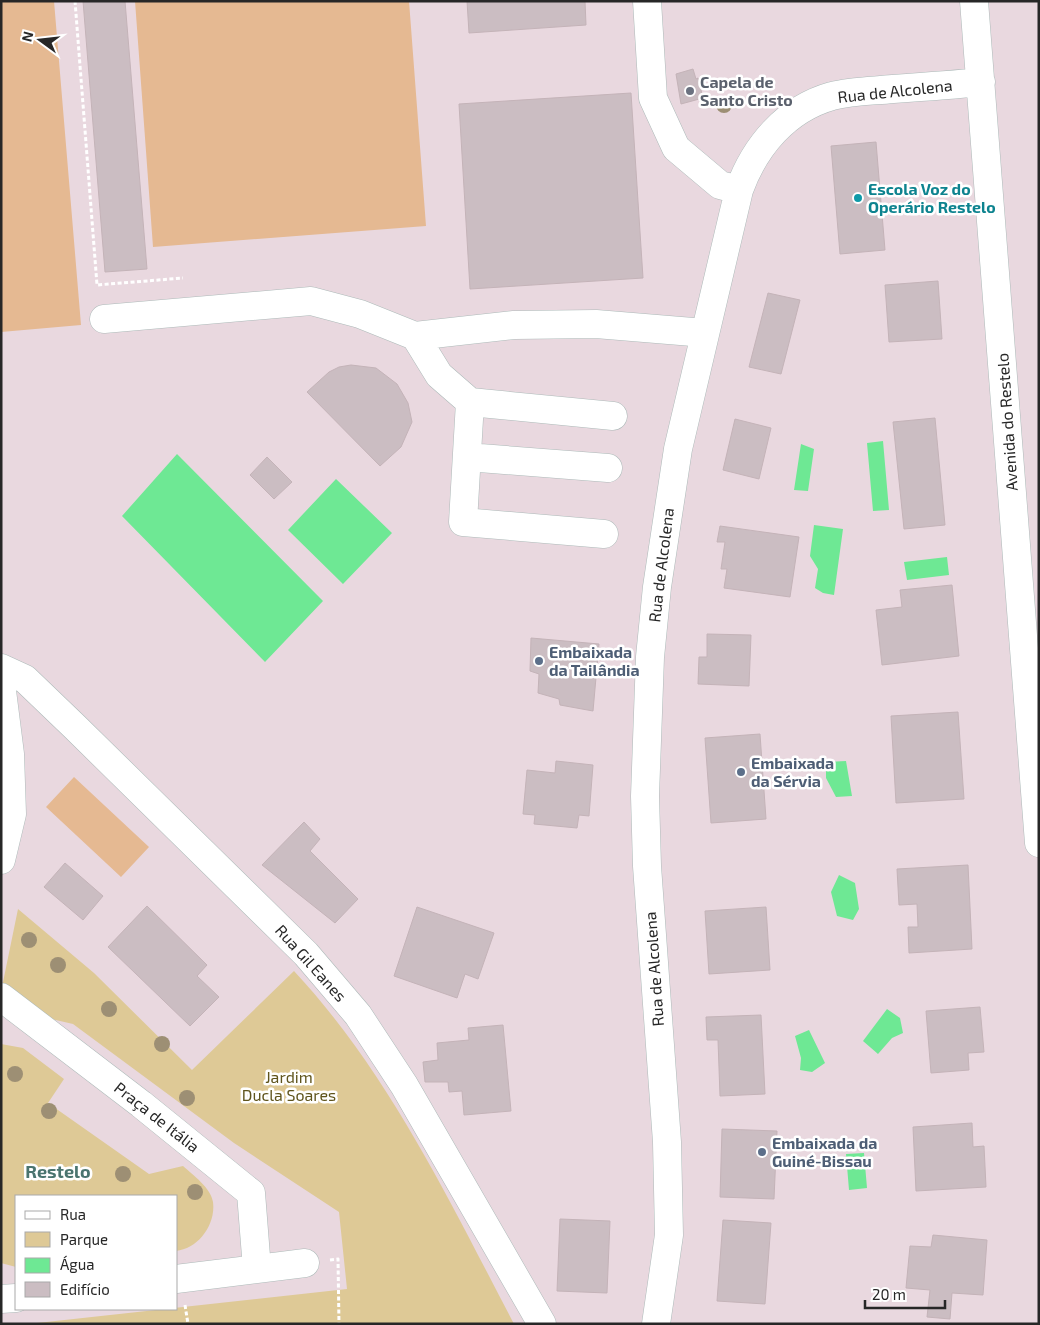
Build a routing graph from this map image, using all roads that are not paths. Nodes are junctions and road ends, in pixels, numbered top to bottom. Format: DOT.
graph roads {
  1 [pos="647,1"];
  2 [pos="974,1"];
  3 [pos="981,82"];
  4 [pos="739,190"];
  5 [pos="104,319"];
  6 [pos="704,332"];
  7 [pos="415,336"];
  8 [pos="470,402"];
  9 [pos="613,416"];
  10 [pos="467,457"];
  11 [pos="608,468"];
  12 [pos="604,534"];
  13 [pos="1,668"];
  14 [pos="1,684"];
  15 [pos="1039,843"];
  16 [pos="1,860"];
  17 [pos="1,997"];
  18 [pos="305,1263"];
  19 [pos="256,1269"];
  20 [pos="178,1279"];
  21 [pos="15,1298"];
  22 [pos="1,1300"];
  23 [pos="542,1324"];
  24 [pos="656,1324"];
  1 -- 4 [label="street"];
  2 -- 3 [label="street, Avenida do Restelo"];
  3 -- 4 [label="street, Rua de Alcolena"];
  3 -- 15 [label="street, Avenida do Restelo"];
  4 -- 6 [label="street, Rua de Alcolena"];
  5 -- 7 [label="street"];
  6 -- 7 [label="street"];
  6 -- 24 [label="street, Rua de Alcolena"];
  7 -- 8 [label="street"];
  8 -- 9 [label="street"];
  8 -- 10 [label="street"];
  10 -- 11 [label="street"];
  10 -- 12 [label="street"];
  13 -- 23 [label="street, Rua Gil Eanes"];
  14 -- 16 [label="street"];
  17 -- 19 [label="street, Praça de Itália"];
  18 -- 19 [label="street"];
  19 -- 20 [label="street"];
  21 -- 22 [label="street"];
}
